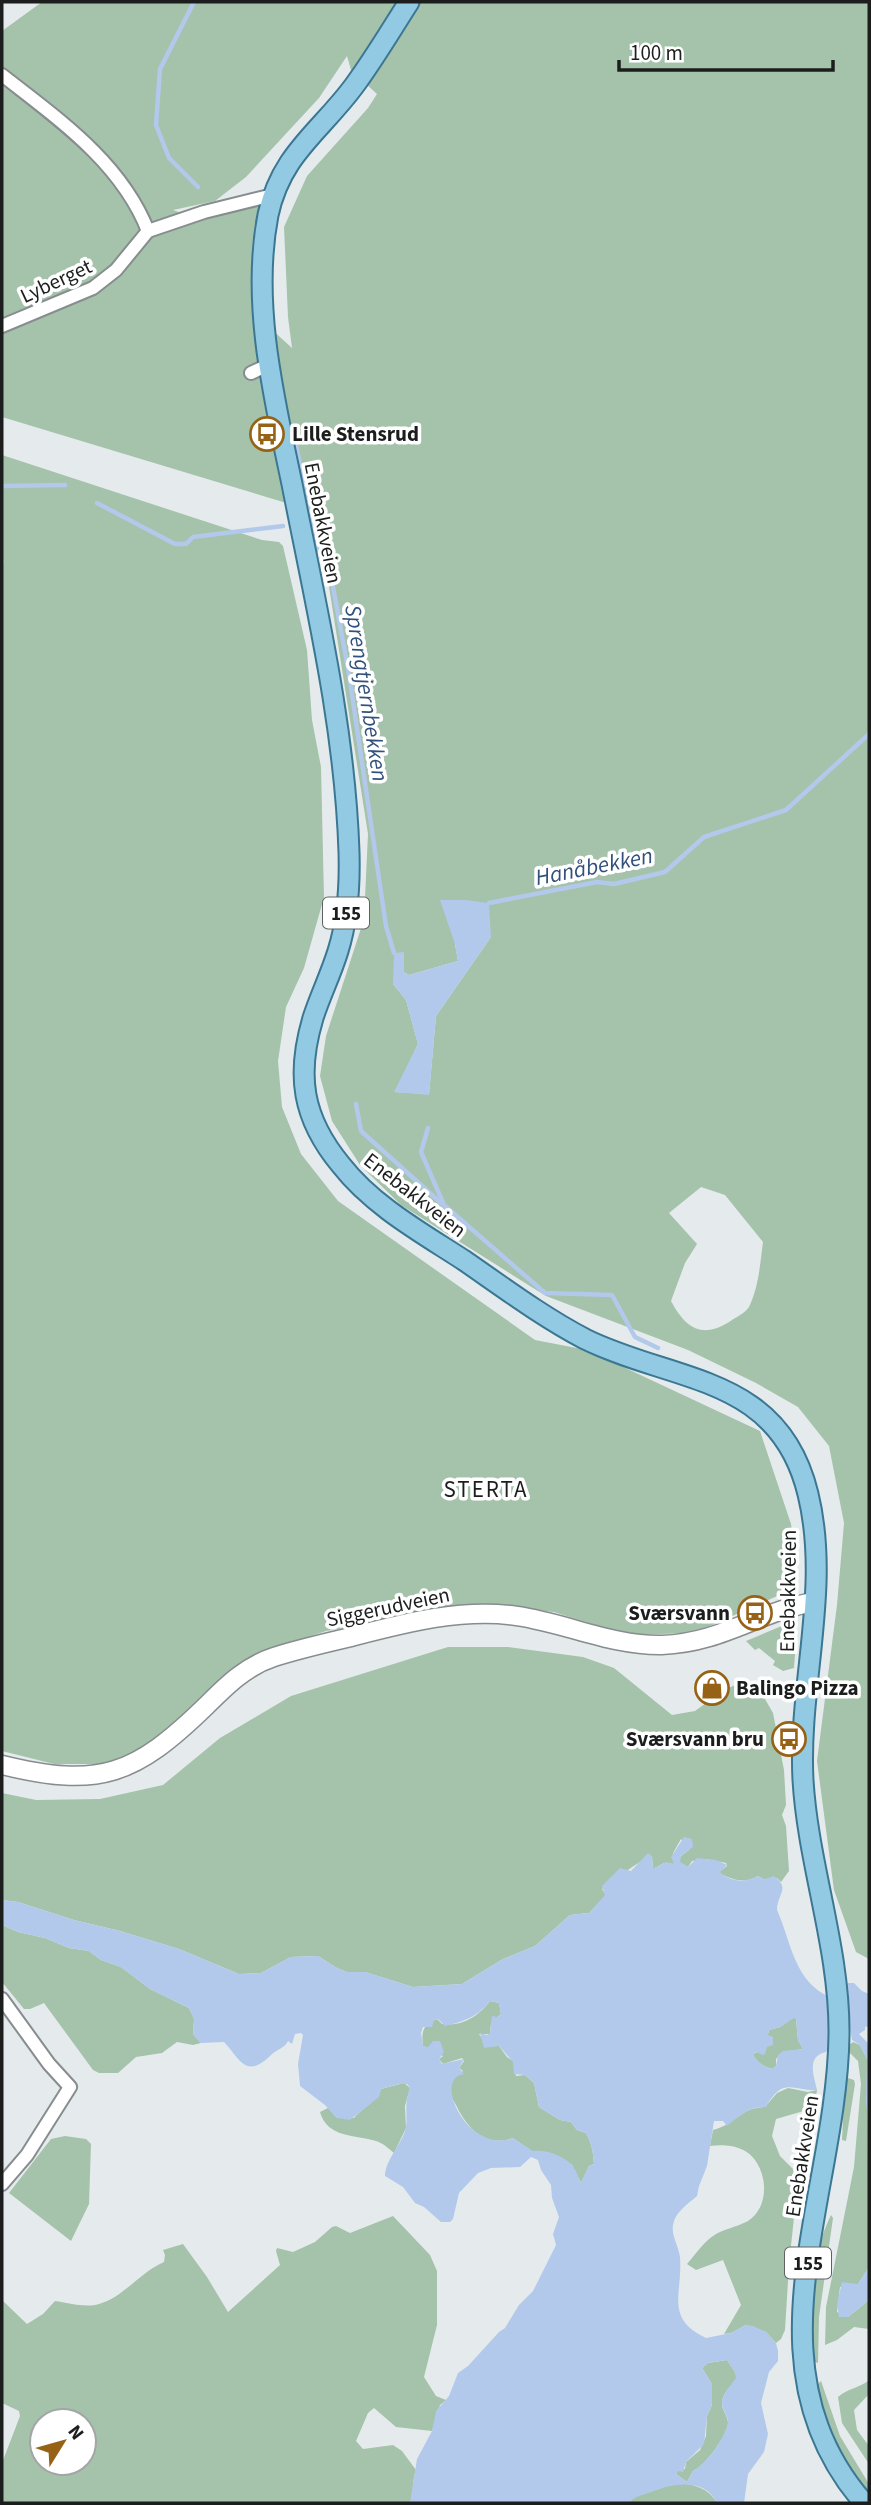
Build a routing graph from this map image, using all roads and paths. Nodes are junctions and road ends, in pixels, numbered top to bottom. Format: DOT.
graph roads {
  1 [pos="409,2"];
  2 [pos="2,75"];
  3 [pos="274,195"];
  4 [pos="148,231"];
  5 [pos="2,326"];
  6 [pos="270,364"];
  7 [pos="251,373"];
  8 [pos="814,1602"];
  9 [pos="2,1765"];
  10 [pos="2,1999"];
  11 [pos="2,2184"];
  12 [pos="864,2503"];
  1 -- 3 [label="main road, Enebakkveien / 155"];
  2 -- 4 [label="street"];
  3 -- 4 [label="street"];
  3 -- 6 [label="main road, Enebakkveien / 155"];
  4 -- 5 [label="street, Lyberget"];
  6 -- 7 [label="street"];
  6 -- 8 [label="main road, Enebakkveien / 155"];
  8 -- 9 [label="main road, Siggerudveien"];
  8 -- 12 [label="main road, Enebakkveien / 155"];
  10 -- 11 [label="street"];
}
